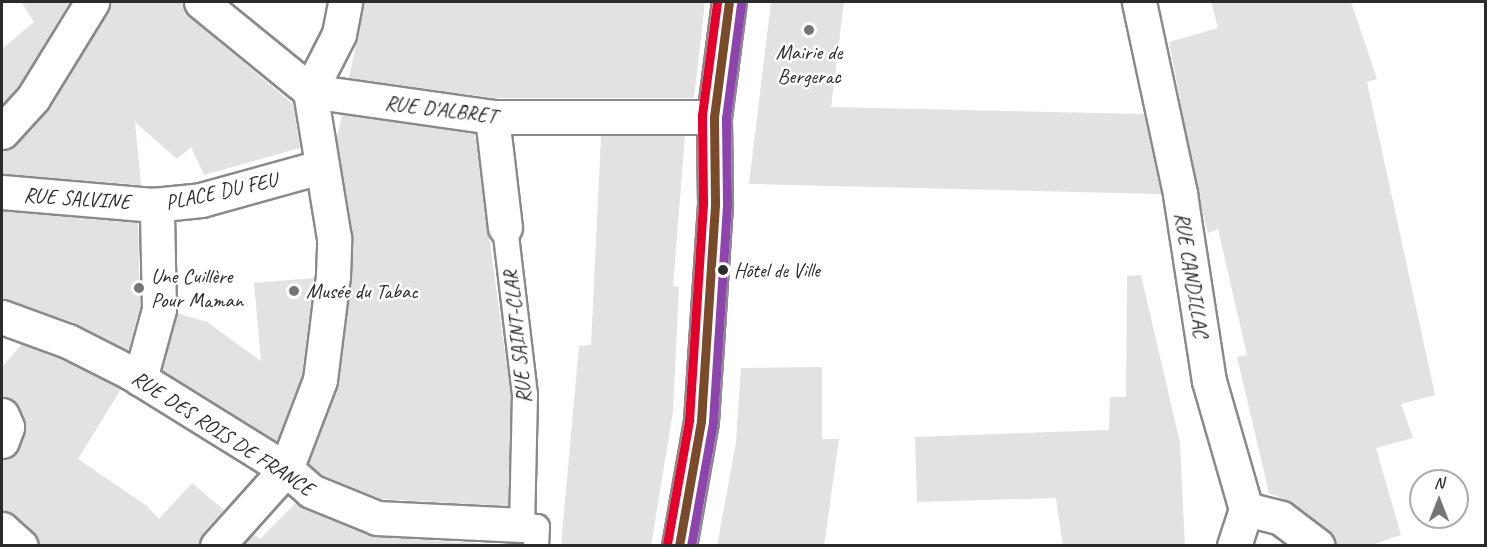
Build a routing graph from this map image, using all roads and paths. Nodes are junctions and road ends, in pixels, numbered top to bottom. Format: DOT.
graph roads {
  1 [pos="92,2"];
  2 [pos="201,2"];
  3 [pos="345,2"];
  4 [pos="729,2"];
  5 [pos="1139,2"];
  6 [pos="310,91"];
  7 [pos="492,117"];
  8 [pos="714,117"];
  9 [pos="2,132"];
  10 [pos="320,167"];
  11 [pos="2,192"];
  12 [pos="153,205"];
  13 [pos="505,227"];
  14 [pos="2,317"];
  15 [pos="140,379"];
  16 [pos="2,415"];
  17 [pos="2,441"];
  18 [pos="286,469"];
  19 [pos="1246,510"];
  20 [pos="2,530"];
  21 [pos="529,535"];
  22 [pos="21,546"];
  23 [pos="217,546"];
  24 [pos="679,546"];
  25 [pos="1234,546"];
  26 [pos="1318,546"];
  1 -- 9 [label="street"];
  2 -- 6 [label="street"];
  3 -- 6 [label="street"];
  4 -- 8 [label="street"];
  5 -- 19 [label="street, RUE CANDILLAC"];
  6 -- 7 [label="street, RUE D'ALBRET"];
  6 -- 10 [label="street"];
  7 -- 8 [label="street, RUE D'ALBRET"];
  7 -- 13 [label="street, RUE SAINT-CLAR"];
  8 -- 24 [label="street"];
  10 -- 12 [label="street, PLACE DU FEU"];
  10 -- 18 [label="street"];
  11 -- 12 [label="street, RUE SALVINE"];
  12 -- 15 [label="street, PLACE DU FEU"];
  13 -- 21 [label="lane, RUE SAINT-CLAR"];
  14 -- 15 [label="street, RUE DES ROIS DE FRANCE"];
  15 -- 18 [label="street, RUE DES ROIS DE FRANCE"];
  16 -- 17 [label="street"];
  18 -- 21 [label="street, RUE DES ROIS DE FRANCE"];
  18 -- 23 [label="street"];
  19 -- 25 [label="street"];
  19 -- 26 [label="street"];
  20 -- 22 [label="street"];
}
